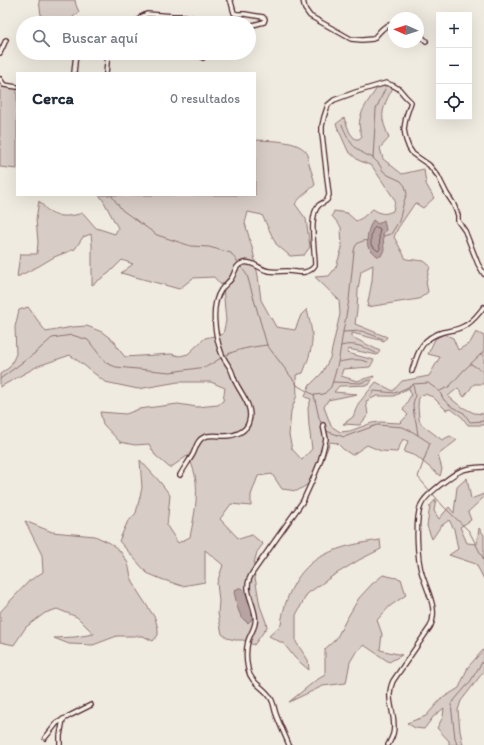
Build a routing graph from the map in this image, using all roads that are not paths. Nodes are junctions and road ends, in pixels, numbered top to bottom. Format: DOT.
graph roads {
  1 [pos="229,0"];
  2 [pos="303,0"];
  3 [pos="143,16"];
  4 [pos="173,16"];
  5 [pos="173,16"];
  6 [pos="184,16"];
  7 [pos="256,24"];
  8 [pos="388,25"];
  9 [pos="6,40"];
  10 [pos="0,53"];
  11 [pos="75,60"];
  12 [pos="107,60"];
  13 [pos="74,72"];
  14 [pos="106,72"];
  15 [pos="0,80"];
  16 [pos="16,87"];
  17 [pos="484,274"];
  18 [pos="484,307"];
  19 [pos="412,371"];
  20 [pos="322,425"];
  21 [pos="484,467"];
  22 [pos="180,475"];
  23 [pos="91,705"];
  24 [pos="63,719"];
  25 [pos="45,738"];
  26 [pos="60,745"];
  27 [pos="289,745"];
  28 [pos="388,745"];
  1 -- 7 [label="street"];
  2 -- 8 [label="street"];
  3 -- 4 [label="street"];
  5 -- 6 [label="street"];
  9 -- 10 [label="street"];
  11 -- 13 [label="street"];
  12 -- 14 [label="street"];
  15 -- 16 [label="street"];
  17 -- 22 [label="street"];
  18 -- 19 [label="street"];
  20 -- 27 [label="street"];
  21 -- 28 [label="street"];
  23 -- 24 [label="street"];
  24 -- 25 [label="street"];
  24 -- 26 [label="street"];
}
